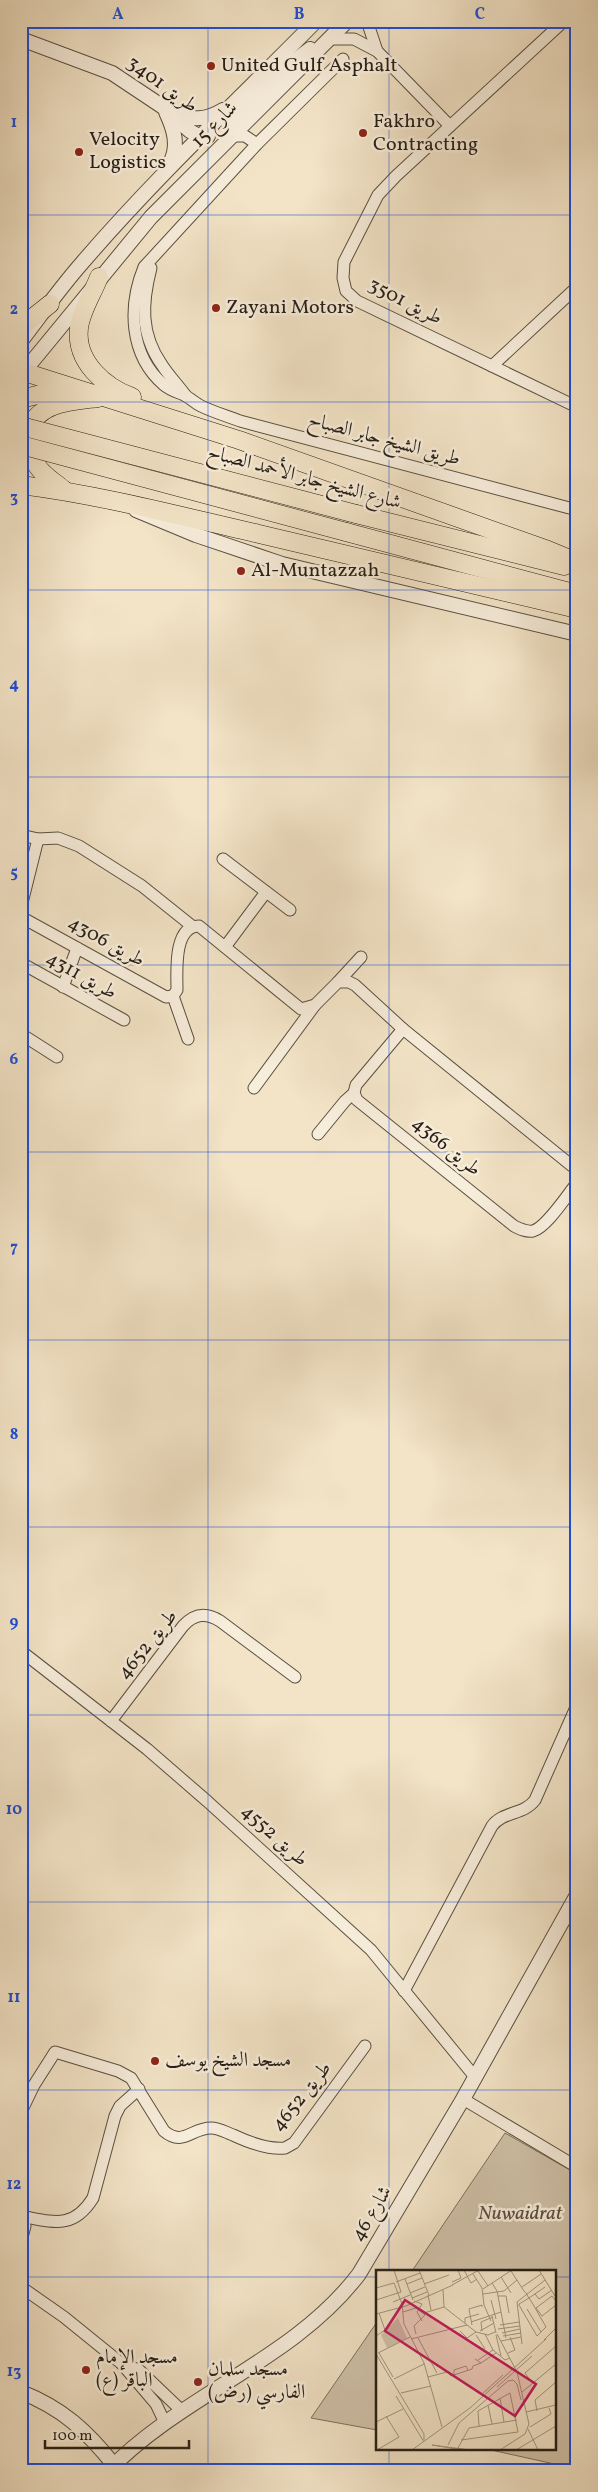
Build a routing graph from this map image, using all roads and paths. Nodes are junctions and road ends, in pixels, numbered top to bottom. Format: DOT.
graph roads {
  1 [pos="316,21"];
  2 [pos="337,21"];
  3 [pos="347,21"];
  4 [pos="367,21"];
  5 [pos="564,21"];
  6 [pos="21,39"];
  7 [pos="330,40"];
  8 [pos="310,49"];
  9 [pos="377,51"];
  10 [pos="343,58"];
  11 [pos="239,99"];
  12 [pos="163,107"];
  13 [pos="248,120"];
  14 [pos="450,126"];
  15 [pos="233,136"];
  16 [pos="200,137"];
  17 [pos="258,144"];
  18 [pos="194,172"];
  19 [pos="164,173"];
  20 [pos="99,277"];
  21 [pos="577,287"];
  22 [pos="50,304"];
  23 [pos="21,327"];
  24 [pos="21,341"];
  25 [pos="492,366"];
  26 [pos="22,372"];
  27 [pos="101,398"];
  28 [pos="21,399"];
  29 [pos="577,407"];
  30 [pos="21,426"];
  31 [pos="239,440"];
  32 [pos="21,445"];
  33 [pos="21,485"];
  34 [pos="64,490"];
  35 [pos="122,504"];
  36 [pos="577,510"];
  37 [pos="577,562"];
  38 [pos="577,570"];
  39 [pos="577,594"];
  40 [pos="577,609"];
  41 [pos="577,634"];
  42 [pos="21,835"];
  43 [pos="38,839"];
  44 [pos="223,859"];
  45 [pos="266,892"];
  46 [pos="21,907"];
  47 [pos="290,910"];
  48 [pos="21,917"];
  49 [pos="192,926"];
  50 [pos="225,947"];
  51 [pos="77,948"];
  52 [pos="361,957"];
  53 [pos="21,963"];
  54 [pos="338,982"];
  55 [pos="63,987"];
  56 [pos="173,996"];
  57 [pos="315,1006"];
  58 [pos="124,1020"];
  59 [pos="403,1029"];
  60 [pos="21,1034"];
  61 [pos="188,1039"];
  62 [pos="57,1057"];
  63 [pos="254,1088"];
  64 [pos="354,1092"];
  65 [pos="318,1134"];
  66 [pos="577,1170"];
  67 [pos="577,1183"];
  68 [pos="21,1651"];
  69 [pos="295,1677"];
  70 [pos="577,1705"];
  71 [pos="111,1721"];
  72 [pos="577,1895"];
  73 [pos="404,1991"];
  74 [pos="365,2046"];
  75 [pos="475,2077"];
  76 [pos="139,2089"];
  77 [pos="463,2099"];
  78 [pos="21,2112"];
  79 [pos="577,2166"];
  80 [pos="22,2214"];
  81 [pos="21,2241"];
  82 [pos="21,2287"];
  83 [pos="122,2364"];
  84 [pos="21,2392"];
  85 [pos="174,2416"];
  86 [pos="114,2469"];
  1 -- 11 [label="street, شارع 15"];
  2 -- 8 [label="street"];
  3 -- 7 [label="street, شارع 15"];
  4 -- 9 [label="street"];
  5 -- 14 [label="street, طريق 3501"];
  6 -- 12 [label="street, طريق 3401"];
  7 -- 9 [label="street"];
  7 -- 13 [label="street, شارع 15"];
  8 -- 16 [label="street, طريق 3401"];
  8 -- 18 [label="street"];
  9 -- 14 [label="street"];
  10 -- 17 [label="street, طريق الشيخ جابر الصباح"];
  11 -- 12 [label="street"];
  11 -- 16 [label="street, شارع 15"];
  12 -- 16 [label="street, طريق 3401"];
  12 -- 19 [label="street"];
  13 -- 15 [label="street, شارع 15"];
  13 -- 17 [label="street"];
  14 -- 25 [label="street, طريق 3501"];
  15 -- 17 [label="street"];
  15 -- 18 [label="street, شارع 15"];
  16 -- 19 [label="street, شارع 15"];
  17 -- 36 [label="street, طريق الشيخ جابر الصباح"];
  18 -- 20 [label="street, شارع 15"];
  19 -- 22 [label="street, شارع 15"];
  20 -- 26 [label="street, شارع 15"];
  20 -- 31 [label="main road"];
  21 -- 25 [label="street"];
  22 -- 23 [label="main road"];
  22 -- 24 [label="street, شارع 15"];
  25 -- 29 [label="street, طريق 3501"];
  26 -- 27 [label="main road"];
  27 -- 28 [label="main road"];
  27 -- 31 [label="main road"];
  27 -- 34 [label="main road"];
  30 -- 38 [label="main road, شارع الشيخ جابر الأحمد الصباح, bridge"];
  31 -- 37 [label="main road"];
  32 -- 39 [label="main road, شارع الشيخ جابر الأحمد الصباح, bridge"];
  33 -- 34 [label="main road"];
  34 -- 35 [label="main road"];
  35 -- 40 [label="main road"];
  35 -- 41 [label="street"];
  42 -- 43 [label="street"];
  43 -- 46 [label="street"];
  43 -- 49 [label="street"];
  44 -- 45 [label="street"];
  45 -- 47 [label="street"];
  45 -- 50 [label="street"];
  48 -- 51 [label="street, طريق 4306"];
  49 -- 50 [label="street"];
  49 -- 56 [label="street"];
  50 -- 57 [label="street"];
  51 -- 55 [label="street"];
  51 -- 56 [label="street, طريق 4306"];
  52 -- 54 [label="street"];
  53 -- 55 [label="street, طريق 4311"];
  54 -- 57 [label="street"];
  54 -- 59 [label="street"];
  55 -- 58 [label="street, طريق 4311"];
  56 -- 61 [label="street"];
  57 -- 63 [label="street"];
  59 -- 64 [label="street"];
  59 -- 66 [label="street"];
  60 -- 62 [label="street"];
  64 -- 65 [label="street"];
  64 -- 67 [label="street, طريق 4366"];
  68 -- 71 [label="street, طريق 4552"];
  69 -- 71 [label="street, طريق 4652"];
  70 -- 73 [label="street"];
  71 -- 73 [label="street, طريق 4552"];
  72 -- 75 [label="street, شارع 46"];
  73 -- 75 [label="street, طريق 4552"];
  74 -- 76 [label="street, طريق 4652"];
  75 -- 77 [label="street, شارع 46"];
  76 -- 78 [label="street"];
  76 -- 80 [label="street"];
  77 -- 79 [label="street"];
  77 -- 85 [label="street, شارع 46"];
  80 -- 81 [label="street"];
  82 -- 83 [label="street"];
  83 -- 85 [label="street"];
  83 -- 85 [label="street"];
  84 -- 86 [label="street"];
  85 -- 86 [label="street, شارع 46"];
}
